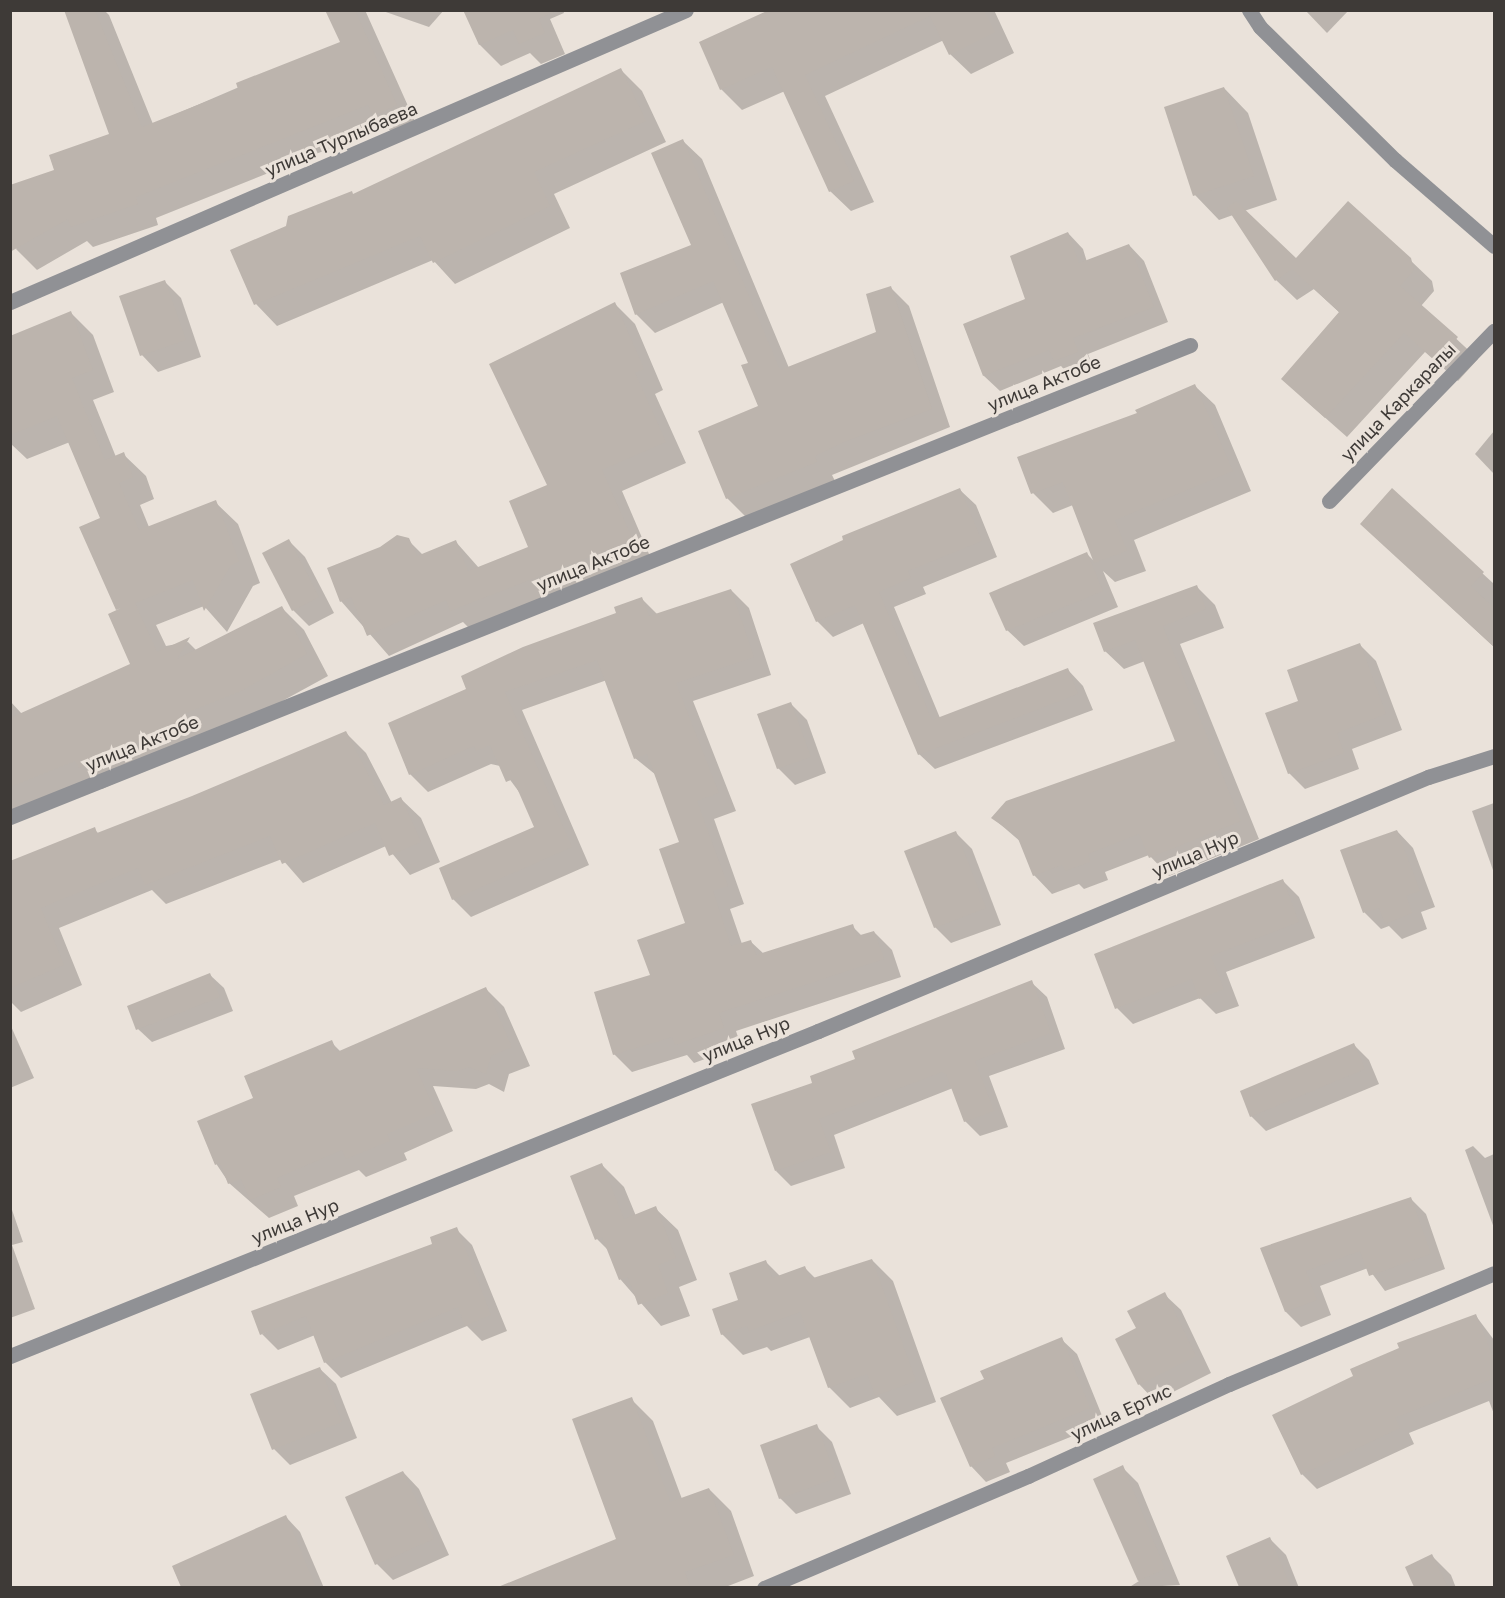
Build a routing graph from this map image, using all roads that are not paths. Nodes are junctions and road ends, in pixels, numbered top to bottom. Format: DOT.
graph roads {
  1 [pos="686,10"];
  2 [pos="1249,10"];
  3 [pos="1494,246"];
  4 [pos="10,302"];
  5 [pos="1494,331"];
  6 [pos="1190,345"];
  7 [pos="1329,501"];
  8 [pos="1494,756"];
  9 [pos="10,817"];
  10 [pos="1494,1273"];
  11 [pos="10,1356"];
  12 [pos="764,1587"];
  1 -- 4 [label="street, улица Турлыбаева"];
  2 -- 3 [label="street"];
  5 -- 7 [label="street, улица Каркаралы"];
  6 -- 9 [label="street, улица Актобе"];
  8 -- 11 [label="street, улица Нур"];
  10 -- 12 [label="street, улица Ертис"];
}
